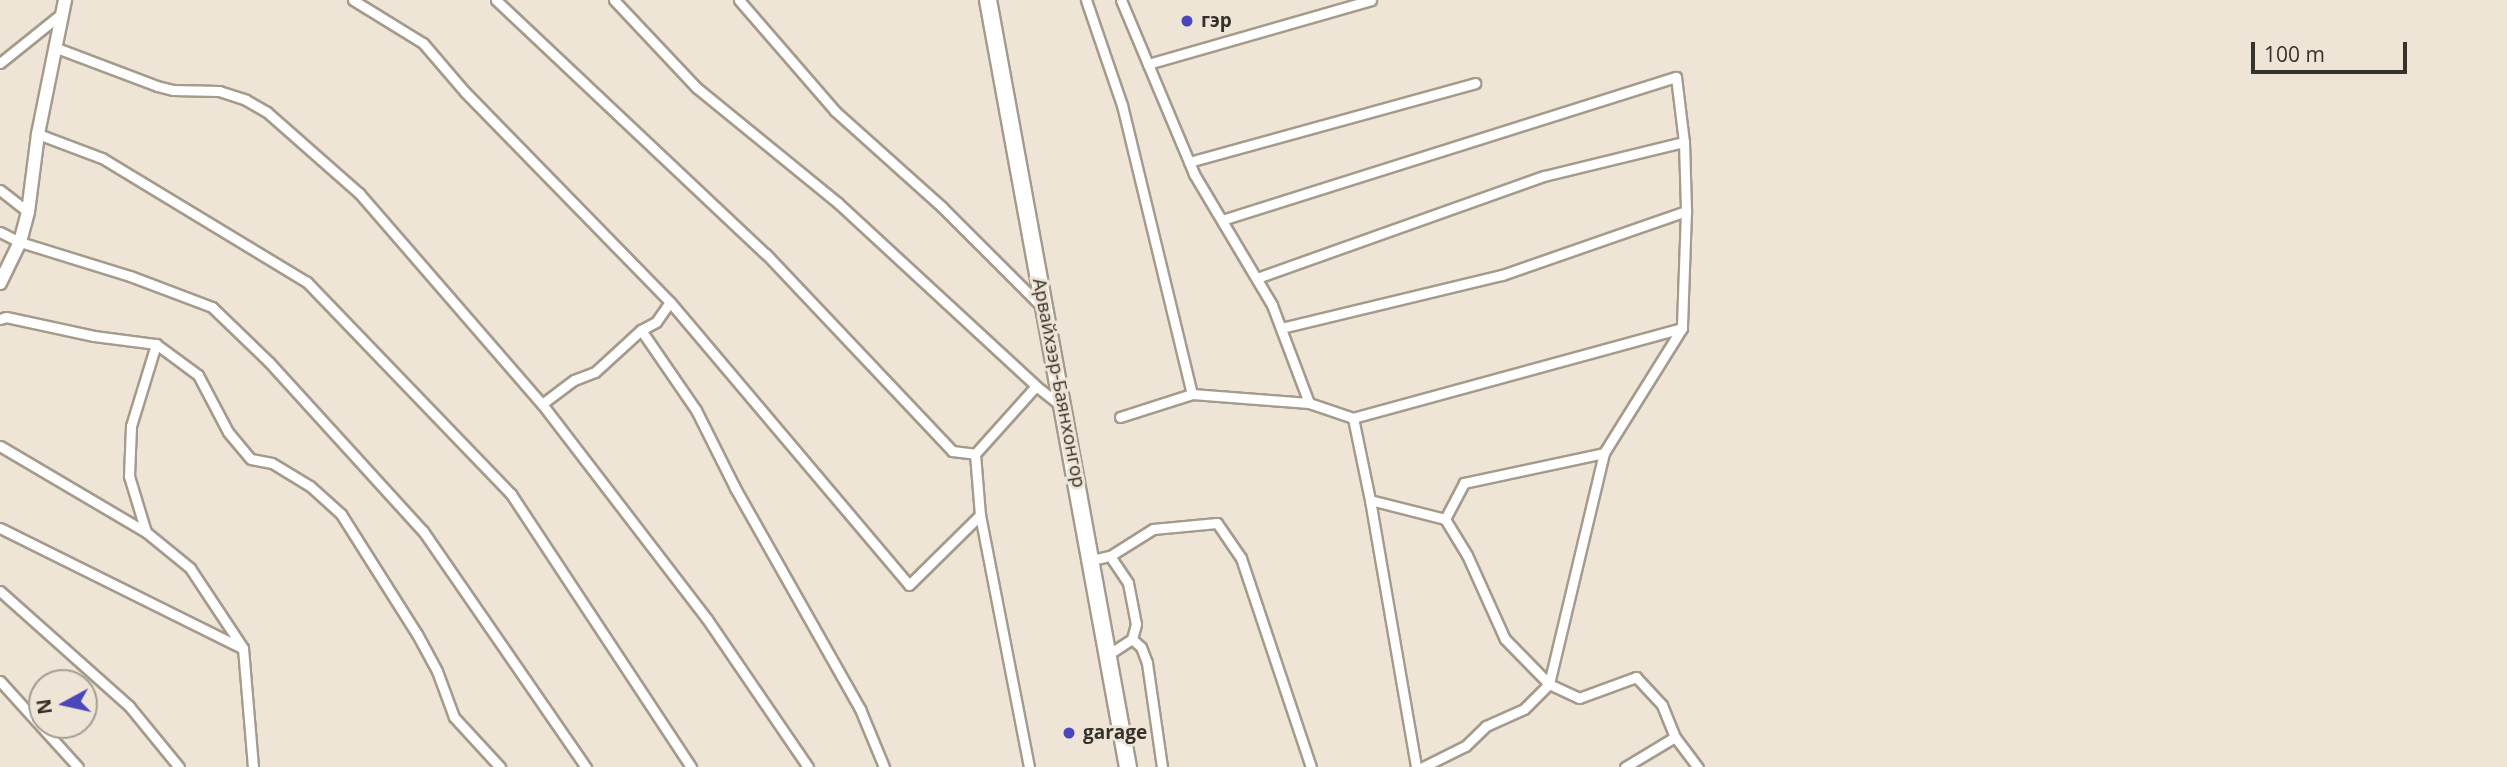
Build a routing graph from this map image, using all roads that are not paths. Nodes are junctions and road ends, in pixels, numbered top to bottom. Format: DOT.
graph roads {
  1 [pos="65,0"];
  2 [pos="353,0"];
  3 [pos="496,0"];
  4 [pos="614,0"];
  5 [pos="739,0"];
  6 [pos="988,0"];
  7 [pos="1086,0"];
  8 [pos="1121,0"];
  9 [pos="1371,0"];
  10 [pos="60,15"];
  11 [pos="54,47"];
  12 [pos="0,63"];
  13 [pos="1148,64"];
  14 [pos="1475,83"];
  15 [pos="38,134"];
  16 [pos="1684,142"];
  17 [pos="1189,162"];
  18 [pos="0,190"];
  19 [pos="1686,211"];
  20 [pos="28,212"];
  21 [pos="1222,220"];
  22 [pos="0,232"];
  23 [pos="20,242"];
  24 [pos="1257,278"];
  25 [pos="0,283"];
  26 [pos="670,302"];
  27 [pos="1045,311"];
  28 [pos="0,319"];
  29 [pos="1281,328"];
  30 [pos="1682,328"];
  31 [pos="641,330"];
  32 [pos="156,344"];
  33 [pos="1036,386"];
  34 [pos="1192,394"];
  35 [pos="1309,402"];
  36 [pos="542,404"];
  37 [pos="1063,407"];
  38 [pos="1120,417"];
  39 [pos="1353,418"];
  40 [pos="0,446"];
  41 [pos="1604,453"];
  42 [pos="975,454"];
  43 [pos="1370,499"];
  44 [pos="980,515"];
  45 [pos="1445,519"];
  46 [pos="0,528"];
  47 [pos="146,531"];
  48 [pos="1110,556"];
  49 [pos="1092,560"];
  50 [pos="0,591"];
  51 [pos="1132,639"];
  52 [pos="243,648"];
  53 [pos="1108,654"];
  54 [pos="0,681"];
  55 [pos="1549,684"];
  56 [pos="1675,737"];
  57 [pos="78,767"];
  58 [pos="179,767"];
  59 [pos="253,767"];
  60 [pos="500,767"];
  61 [pos="586,767"];
  62 [pos="691,767"];
  63 [pos="808,767"];
  64 [pos="884,767"];
  65 [pos="1029,767"];
  66 [pos="1128,767"];
  67 [pos="1162,767"];
  68 [pos="1311,767"];
  69 [pos="1416,767"];
  70 [pos="1423,767"];
  71 [pos="1625,767"];
  72 [pos="1698,767"];
  1 -- 10 [label="street"];
  2 -- 26 [label="street"];
  3 -- 42 [label="street"];
  4 -- 33 [label="street"];
  5 -- 27 [label="street"];
  6 -- 27 [label="highway, Арвайхээр-Баянхонгор"];
  7 -- 34 [label="street"];
  8 -- 13 [label="street"];
  9 -- 13 [label="street"];
  10 -- 11 [label="street"];
  10 -- 12 [label="street"];
  11 -- 15 [label="street"];
  11 -- 36 [label="street"];
  13 -- 17 [label="street"];
  14 -- 17 [label="street"];
  15 -- 20 [label="street"];
  15 -- 62 [label="street"];
  16 -- 19 [label="street"];
  16 -- 21 [label="street"];
  16 -- 24 [label="street"];
  17 -- 21 [label="street"];
  18 -- 20 [label="street"];
  19 -- 29 [label="street"];
  19 -- 30 [label="street"];
  20 -- 23 [label="street"];
  21 -- 24 [label="street"];
  22 -- 23 [label="street"];
  23 -- 25 [label="street"];
  23 -- 61 [label="street"];
  24 -- 29 [label="street"];
  26 -- 31 [label="street"];
  26 -- 44 [label="street"];
  27 -- 37 [label="highway, Арвайхээр-Баянхонгор"];
  28 -- 32 [label="street"];
  29 -- 35 [label="street"];
  30 -- 39 [label="street"];
  30 -- 41 [label="street"];
  31 -- 36 [label="street"];
  31 -- 64 [label="street"];
  32 -- 47 [label="street"];
  32 -- 60 [label="street"];
  33 -- 37 [label="street"];
  33 -- 42 [label="street"];
  34 -- 35 [label="street"];
  34 -- 38 [label="street"];
  35 -- 39 [label="street"];
  36 -- 63 [label="street"];
  37 -- 49 [label="highway, Арвайхээр-Баянхонгор"];
  39 -- 43 [label="street"];
  40 -- 47 [label="street"];
  41 -- 45 [label="street"];
  41 -- 55 [label="street"];
  42 -- 44 [label="street"];
  43 -- 45 [label="street"];
  43 -- 69 [label="street"];
  44 -- 65 [label="street"];
  45 -- 55 [label="street"];
  46 -- 52 [label="street"];
  47 -- 52 [label="street"];
  48 -- 49 [label="street"];
  48 -- 51 [label="street"];
  48 -- 68 [label="street"];
  49 -- 53 [label="highway, Арвайхээр-Баянхонгор"];
  50 -- 58 [label="street"];
  51 -- 53 [label="street"];
  51 -- 67 [label="street"];
  52 -- 59 [label="street"];
  53 -- 66 [label="highway, Арвайхээр-Баянхонгор"];
  54 -- 57 [label="street"];
  55 -- 56 [label="street"];
  55 -- 70 [label="street"];
  56 -- 71 [label="street"];
  56 -- 72 [label="street"];
}
